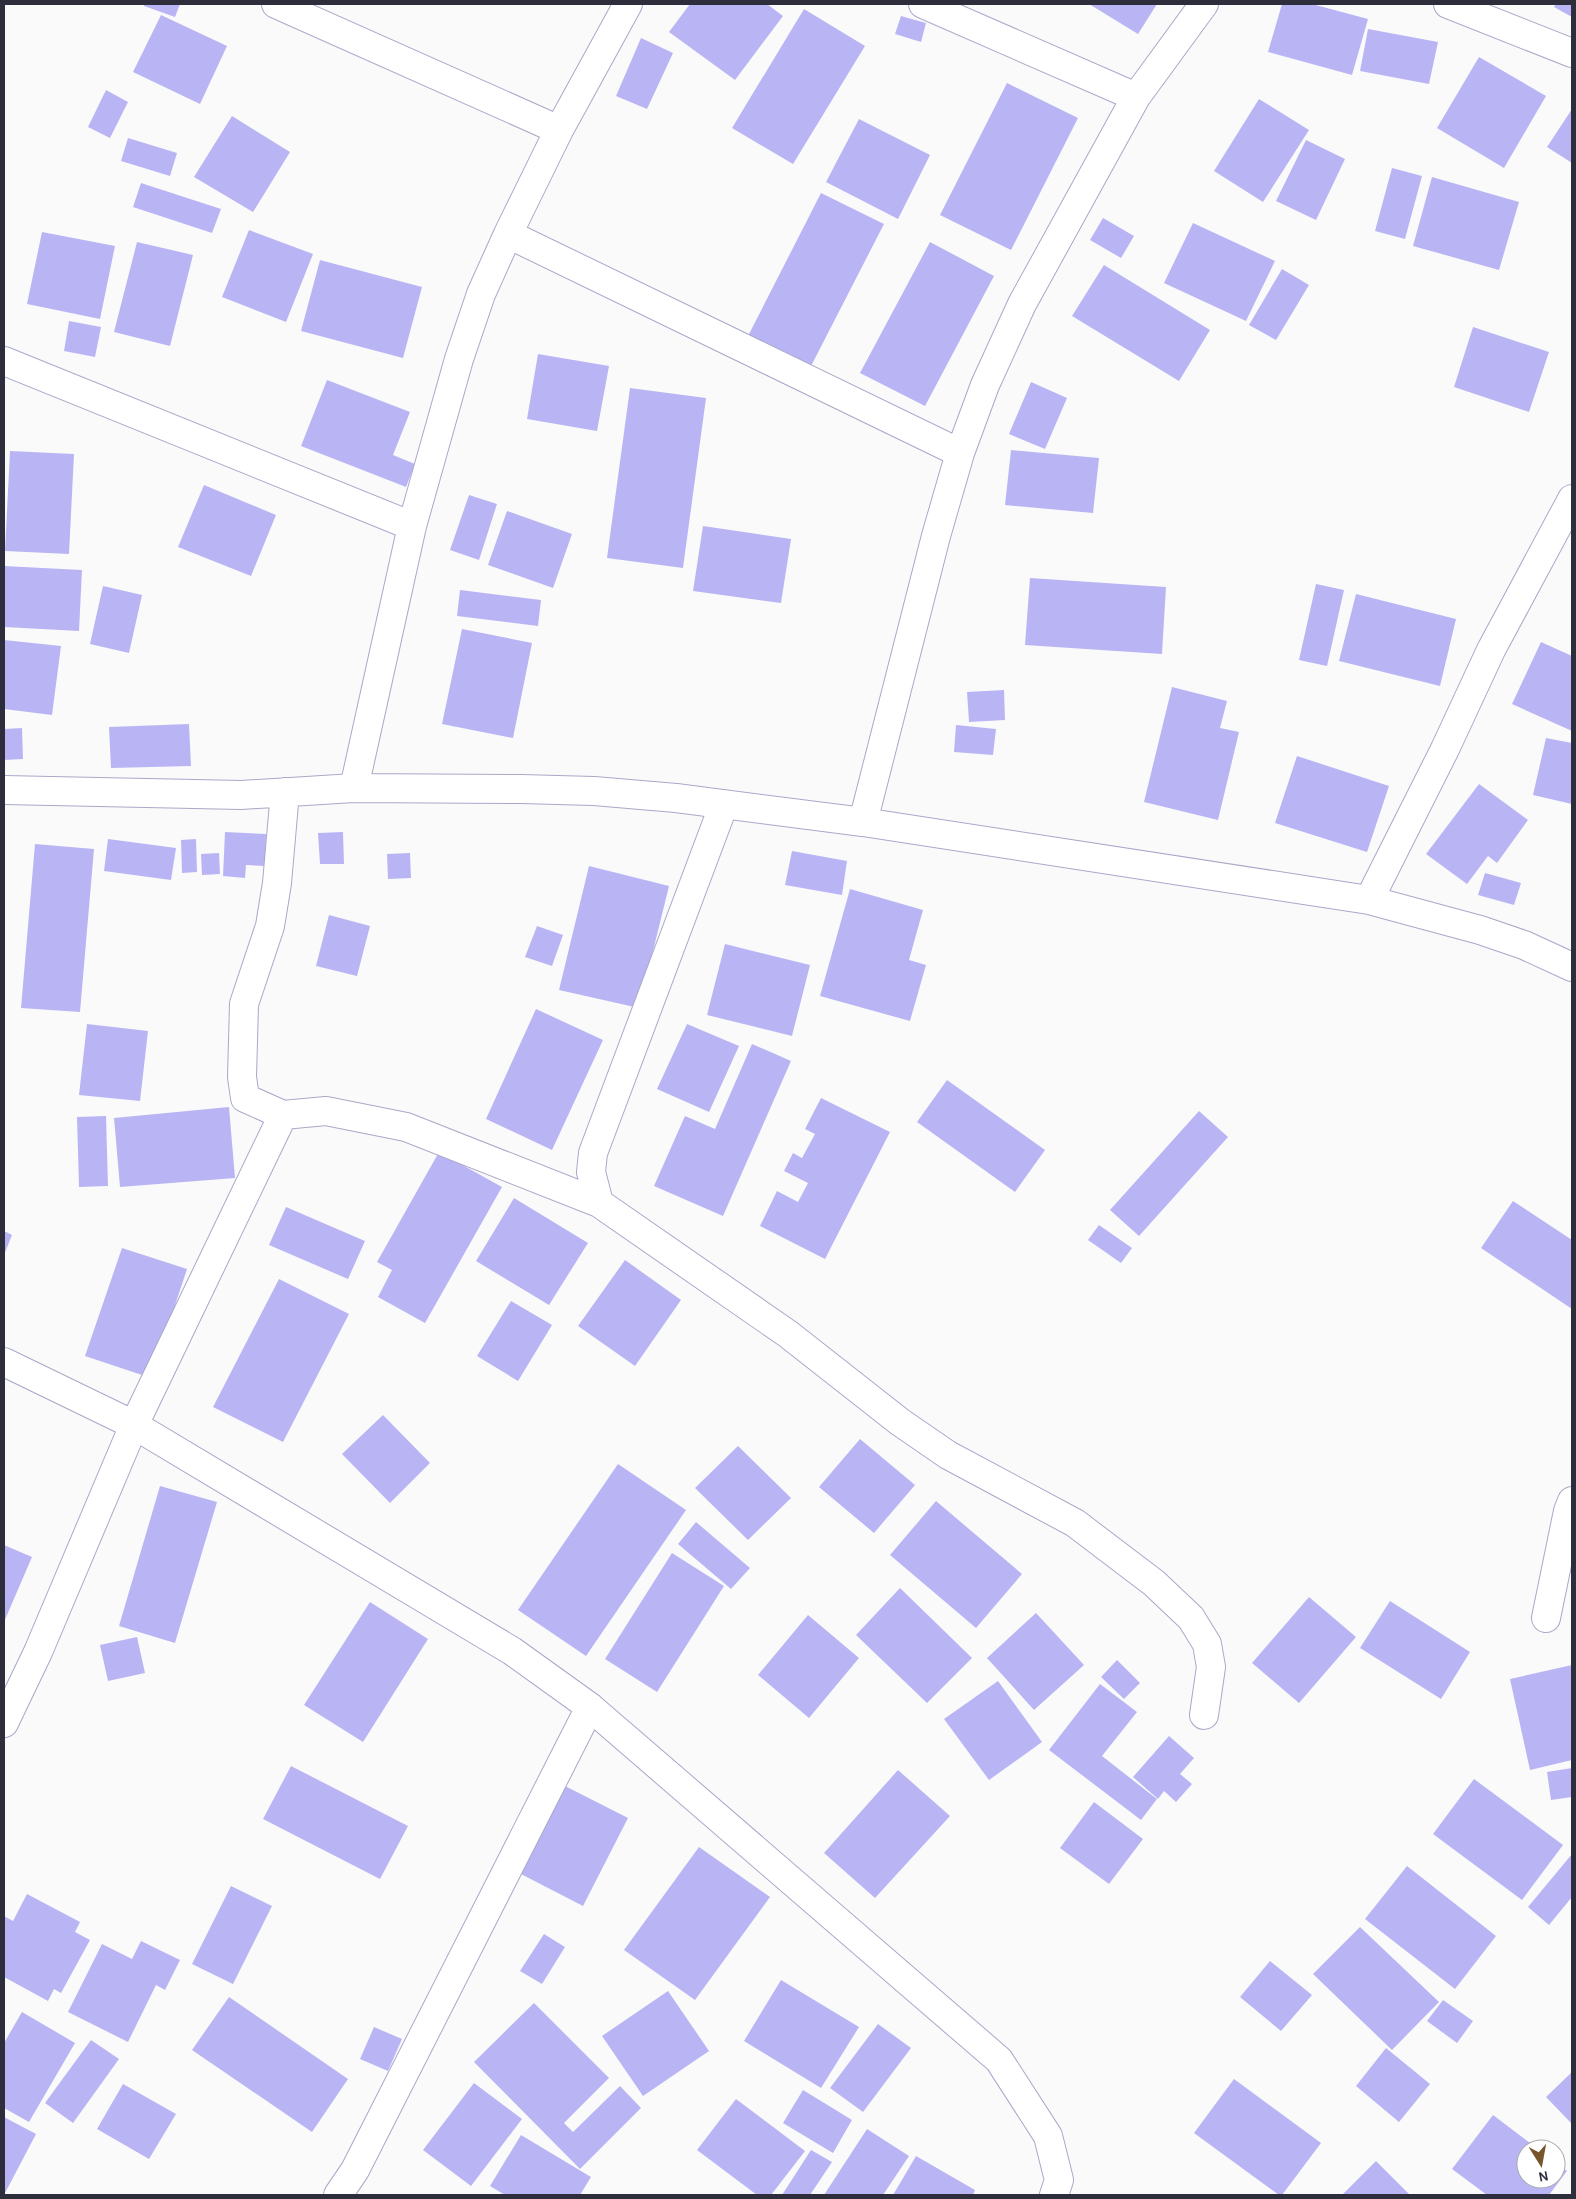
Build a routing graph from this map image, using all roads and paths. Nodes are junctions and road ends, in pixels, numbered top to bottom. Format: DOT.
graph roads {
  1 [pos="276,4"];
  2 [pos="628,4"];
  3 [pos="923,4"];
  4 [pos="1204,4"];
  5 [pos="1448,4"];
  6 [pos="1572,53"];
  7 [pos="1136,97"];
  8 [pos="559,130"];
  9 [pos="508,234"];
  10 [pos="4,361"];
  11 [pos="960,453"];
  12 [pos="1572,499"];
  13 [pos="412,526"];
  14 [pos="354,788"];
  15 [pos="4,790"];
  16 [pos="285,792"];
  17 [pos="724,804"];
  18 [pos="863,822"];
  19 [pos="1369,900"];
  20 [pos="1572,967"];
  21 [pos="283,1115"];
  22 [pos="599,1203"];
  23 [pos="4,1362"];
  24 [pos="134,1425"];
  25 [pos="1571,1509"];
  26 [pos="1546,1618"];
  27 [pos="590,1707"];
  28 [pos="1204,1715"];
  29 [pos="4,1723"];
  30 [pos="338,2195"];
  31 [pos="1054,2195"];
  1 -- 8 [label="street"];
  2 -- 8 [label="street"];
  3 -- 7 [label="street"];
  4 -- 7 [label="street"];
  5 -- 6 [label="street"];
  7 -- 11 [label="street"];
  8 -- 9 [label="street"];
  9 -- 11 [label="street"];
  9 -- 13 [label="street"];
  10 -- 13 [label="street"];
  11 -- 18 [label="street"];
  12 -- 19 [label="street"];
  13 -- 14 [label="street"];
  14 -- 16 [label="street"];
  14 -- 17 [label="street"];
  15 -- 16 [label="street"];
  16 -- 21 [label="street"];
  17 -- 18 [label="street"];
  17 -- 22 [label="street"];
  18 -- 19 [label="street"];
  19 -- 20 [label="street"];
  21 -- 22 [label="street"];
  21 -- 24 [label="street"];
  22 -- 28 [label="street"];
  23 -- 24 [label="street"];
  24 -- 27 [label="street"];
  24 -- 29 [label="street"];
  25 -- 26 [label="street"];
  27 -- 30 [label="street"];
  27 -- 31 [label="street"];
}
